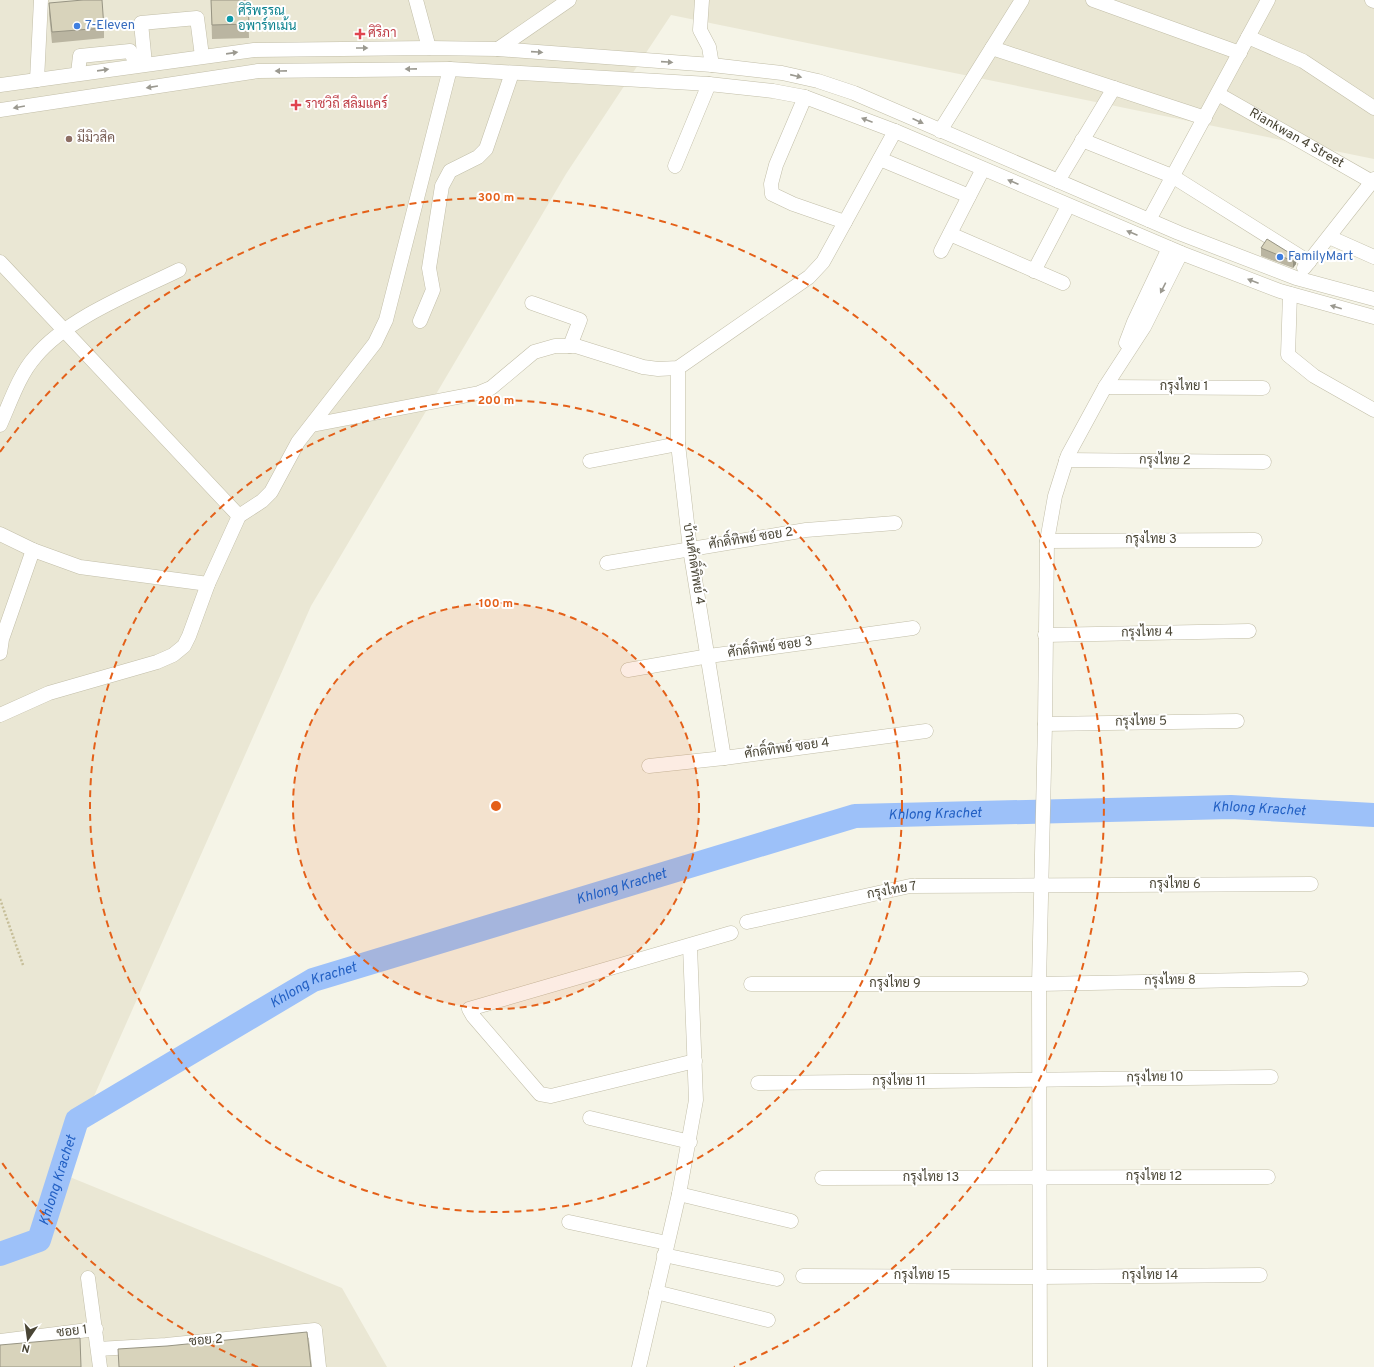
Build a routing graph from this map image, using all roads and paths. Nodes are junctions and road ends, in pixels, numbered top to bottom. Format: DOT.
graph roads {
  1 [pos="41,0"];
  2 [pos="416,0"];
  3 [pos="569,0"];
  4 [pos="702,0"];
  5 [pos="1022,0"];
  6 [pos="1093,0"];
  7 [pos="1268,0"];
  8 [pos="1248,37"];
  9 [pos="429,48"];
  10 [pos="992,48"];
  11 [pos="498,49"];
  12 [pos="1240,53"];
  13 [pos="558,54"];
  14 [pos="202,56"];
  15 [pos="141,64"];
  16 [pos="712,65"];
  17 [pos="450,69"];
  18 [pos="512,73"];
  19 [pos="557,76"];
  20 [pos="37,80"];
  21 [pos="709,84"];
  22 [pos="0,85"];
  23 [pos="1114,88"];
  24 [pos="1218,94"];
  25 [pos="806,97"];
  26 [pos="1374,108"];
  27 [pos="0,110"];
  28 [pos="1205,118"];
  29 [pos="895,131"];
  30 [pos="940,131"];
  31 [pos="1082,140"];
  32 [pos="880,159"];
  33 [pos="676,166"];
  34 [pos="983,169"];
  35 [pos="1172,176"];
  36 [pos="1058,181"];
  37 [pos="1373,181"];
  38 [pos="969,196"];
  39 [pos="1068,206"];
  40 [pos="1149,220"];
  41 [pos="845,222"];
  42 [pos="950,234"];
  43 [pos="1329,237"];
  44 [pos="941,251"];
  45 [pos="1175,251"];
  46 [pos="1374,257"];
  47 [pos="0,262"];
  48 [pos="1309,262"];
  49 [pos="179,270"];
  50 [pos="1034,271"];
  51 [pos="1296,278"];
  52 [pos="1063,283"];
  53 [pos="1290,294"];
  54 [pos="1374,299"];
  55 [pos="532,303"];
  56 [pos="1374,317"];
  57 [pos="420,321"];
  58 [pos="65,330"];
  59 [pos="570,346"];
  60 [pos="678,368"];
  61 [pos="1105,387"];
  62 [pos="1263,388"];
  63 [pos="1374,410"];
  64 [pos="0,425"];
  65 [pos="312,425"];
  66 [pos="678,444"];
  67 [pos="590,460"];
  68 [pos="1066,460"];
  69 [pos="1264,462"];
  70 [pos="239,516"];
  71 [pos="895,522"];
  72 [pos="0,534"];
  73 [pos="1255,540"];
  74 [pos="1047,541"];
  75 [pos="690,549"];
  76 [pos="33,550"];
  77 [pos="607,563"];
  78 [pos="208,584"];
  79 [pos="913,628"];
  80 [pos="1249,631"];
  81 [pos="1046,635"];
  82 [pos="0,653"];
  83 [pos="709,656"];
  84 [pos="628,670"];
  85 [pos="0,715"];
  86 [pos="1237,720"];
  87 [pos="1045,724"];
  88 [pos="926,731"];
  89 [pos="724,758"];
  90 [pos="649,766"];
  91 [pos="1311,884"];
  92 [pos="1040,886"];
  93 [pos="0,899"];
  94 [pos="747,922"];
  95 [pos="731,933"];
  96 [pos="690,946"];
  97 [pos="23,965"];
  98 [pos="1301,979"];
  99 [pos="751,984"];
  100 [pos="1039,984"];
  101 [pos="695,1061"];
  102 [pos="1271,1077"];
  103 [pos="1039,1081"];
  104 [pos="758,1083"];
  105 [pos="590,1118"];
  106 [pos="690,1142"];
  107 [pos="1268,1176"];
  108 [pos="1040,1177"];
  109 [pos="822,1178"];
  110 [pos="679,1194"];
  111 [pos="792,1221"];
  112 [pos="570,1222"];
  113 [pos="666,1249"];
  114 [pos="1260,1275"];
  115 [pos="803,1276"];
  116 [pos="1040,1277"];
  117 [pos="88,1278"];
  118 [pos="777,1279"];
  119 [pos="656,1292"];
  120 [pos="768,1320"];
  121 [pos="96,1329"];
  122 [pos="0,1341"];
  123 [pos="98,1348"];
  124 [pos="100,1367"];
  125 [pos="319,1367"];
  126 [pos="640,1367"];
  127 [pos="1040,1367"];
  1 -- 20 [label="street"];
  2 -- 9 [label="street"];
  3 -- 11 [label="street"];
  4 -- 16 [label="street"];
  5 -- 10 [label="street"];
  6 -- 12 [label="street"];
  7 -- 8 [label="street"];
  8 -- 12 [label="street"];
  8 -- 26 [label="street"];
  9 -- 11 [label="street"];
  14 -- 9 [label="street, one-way"];
  10 -- 23 [label="street"];
  10 -- 30 [label="street"];
  11 -- 13 [label="street, one-way"];
  12 -- 24 [label="street"];
  13 -- 16 [label="street, one-way"];
  13 -- 19 [label="street"];
  14 -- 15 [label="street"];
  14 -- 15 [label="street"];
  15 -- 20 [label="street"];
  16 -- 30 [label="street, one-way"];
  17 -- 18 [label="street"];
  17 -- 27 [label="street, one-way"];
  17 -- 65 [label="street"];
  18 -- 19 [label="street"];
  18 -- 57 [label="street"];
  19 -- 21 [label="street"];
  20 -- 22 [label="street"];
  21 -- 25 [label="street"];
  21 -- 33 [label="street"];
  23 -- 28 [label="street"];
  23 -- 31 [label="street"];
  24 -- 28 [label="street"];
  24 -- 37 [label="street, Riankwan 4 Street"];
  29 -- 25 [label="street, one-way"];
  25 -- 41 [label="street"];
  28 -- 35 [label="street"];
  29 -- 32 [label="street"];
  29 -- 34 [label="street"];
  30 -- 36 [label="street"];
  31 -- 35 [label="street"];
  31 -- 36 [label="street"];
  32 -- 38 [label="street"];
  32 -- 41 [label="street"];
  34 -- 38 [label="street"];
  39 -- 34 [label="street, one-way"];
  35 -- 40 [label="street"];
  35 -- 48 [label="street"];
  36 -- 40 [label="street"];
  37 -- 43 [label="street"];
  38 -- 42 [label="street"];
  45 -- 39 [label="street, one-way"];
  39 -- 50 [label="street"];
  40 -- 51 [label="street"];
  41 -- 60 [label="street"];
  42 -- 44 [label="street"];
  42 -- 50 [label="street"];
  43 -- 46 [label="street"];
  43 -- 48 [label="street"];
  53 -- 45 [label="street, one-way"];
  45 -- 61 [label="street"];
  47 -- 58 [label="street"];
  48 -- 51 [label="street"];
  49 -- 58 [label="street"];
  50 -- 52 [label="street"];
  51 -- 54 [label="street"];
  56 -- 53 [label="street, one-way"];
  53 -- 63 [label="street"];
  55 -- 59 [label="street"];
  58 -- 64 [label="street"];
  58 -- 70 [label="street"];
  59 -- 60 [label="street"];
  59 -- 65 [label="street"];
  60 -- 66 [label="street, บ้านศักดิ์ทิพย์ 4"];
  61 -- 62 [label="street, กรุงไทย 1"];
  61 -- 68 [label="street"];
  65 -- 70 [label="street"];
  66 -- 67 [label="street"];
  66 -- 75 [label="street, บ้านศักดิ์ทิพย์ 4"];
  68 -- 69 [label="street, กรุงไทย 2"];
  68 -- 74 [label="street"];
  70 -- 78 [label="street"];
  71 -- 75 [label="street, ศักดิ์ทิพย์ ซอย 2"];
  72 -- 76 [label="street"];
  73 -- 74 [label="street, กรุงไทย 3"];
  74 -- 81 [label="street"];
  75 -- 77 [label="street, ศักดิ์ทิพย์ ซอย 2"];
  75 -- 83 [label="street, บ้านศักดิ์ทิพย์ 4"];
  76 -- 78 [label="street"];
  76 -- 82 [label="street"];
  78 -- 85 [label="street"];
  79 -- 83 [label="street, ศักดิ์ทิพย์ ซอย 3"];
  80 -- 81 [label="street, กรุงไทย 4"];
  81 -- 87 [label="street"];
  83 -- 84 [label="street, ศักดิ์ทิพย์ ซอย 3"];
  83 -- 89 [label="street, บ้านศักดิ์ทิพย์ 4"];
  86 -- 87 [label="street, กรุงไทย 5"];
  87 -- 92 [label="street"];
  88 -- 89 [label="street, ศักดิ์ทิพย์ ซอย 4"];
  89 -- 90 [label="street, ศักดิ์ทิพย์ ซอย 4"];
  91 -- 92 [label="street, กรุงไทย 6"];
  92 -- 94 [label="street, กรุงไทย 7"];
  92 -- 100 [label="street"];
  93 -- 97 [label="path"];
  95 -- 96 [label="street"];
  96 -- 101 [label="street"];
  96 -- 101 [label="street"];
  98 -- 100 [label="street, กรุงไทย 8"];
  99 -- 100 [label="street, กรุงไทย 9"];
  100 -- 103 [label="street"];
  101 -- 106 [label="street"];
  102 -- 103 [label="street, กรุงไทย 10"];
  103 -- 104 [label="street, กรุงไทย 11"];
  103 -- 108 [label="street"];
  105 -- 106 [label="street"];
  106 -- 110 [label="street"];
  107 -- 108 [label="street, กรุงไทย 12"];
  108 -- 109 [label="street, กรุงไทย 13"];
  108 -- 116 [label="street"];
  110 -- 111 [label="street"];
  110 -- 113 [label="street"];
  112 -- 113 [label="street"];
  113 -- 118 [label="street"];
  113 -- 119 [label="street"];
  114 -- 116 [label="street, กรุงไทย 14"];
  115 -- 116 [label="street, กรุงไทย 15"];
  116 -- 127 [label="street"];
  117 -- 121 [label="street"];
  119 -- 120 [label="street"];
  119 -- 126 [label="street"];
  121 -- 122 [label="street, ซอย 1"];
  121 -- 123 [label="street"];
  123 -- 124 [label="street"];
  123 -- 125 [label="street, ซอย 2"];
}
